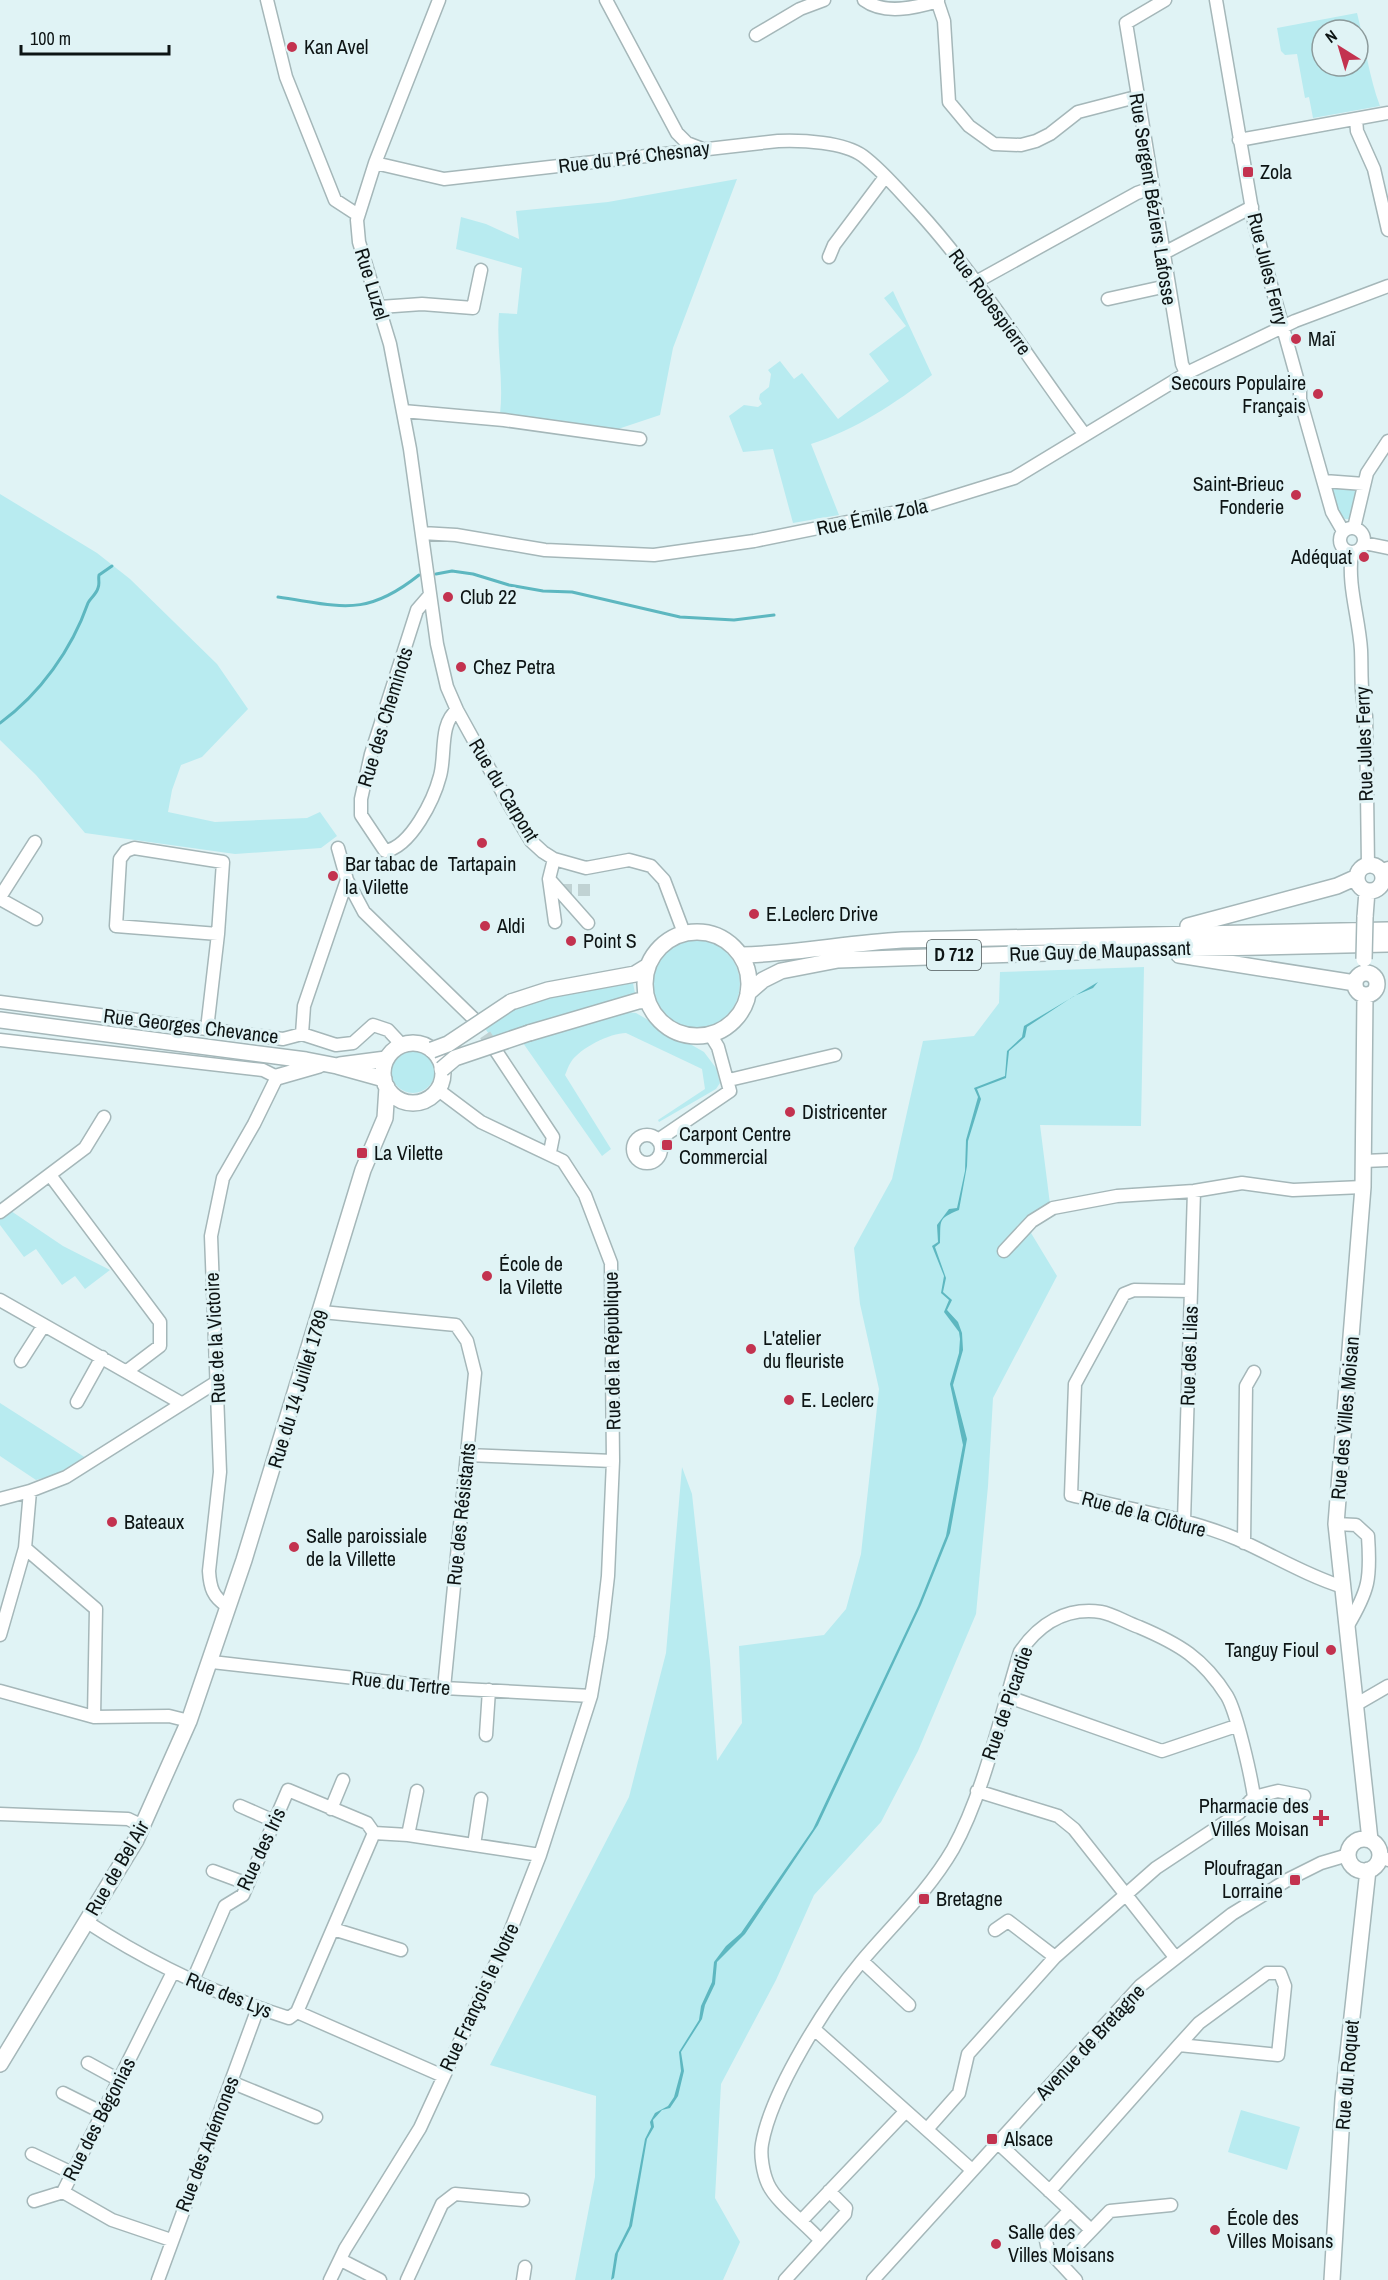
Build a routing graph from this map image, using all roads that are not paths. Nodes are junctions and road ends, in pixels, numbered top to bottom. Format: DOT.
graph roads {
  1 [pos="267,0"];
  2 [pos="439,0"];
  3 [pos="606,0"];
  4 [pos="824,0"];
  5 [pos="864,0"];
  6 [pos="1165,0"];
  7 [pos="1216,0"];
  8 [pos="937,1"];
  9 [pos="756,35"];
  10 [pos="1136,97"];
  11 [pos="1388,113"];
  12 [pos="1356,119"];
  13 [pos="1239,140"];
  14 [pos="703,150"];
  15 [pos="375,163"];
  16 [pos="885,177"];
  17 [pos="1151,188"];
  18 [pos="1252,207"];
  19 [pos="358,215"];
  20 [pos="1388,230"];
  21 [pos="1162,254"];
  22 [pos="829,257"];
  23 [pos="481,270"];
  24 [pos="976,282"];
  25 [pos="1167,286"];
  26 [pos="1388,286"];
  27 [pos="1108,299"];
  28 [pos="380,307"];
  29 [pos="1282,327"];
  30 [pos="1186,373"];
  31 [pos="403,411"];
  32 [pos="1085,435"];
  33 [pos="640,439"];
  34 [pos="1388,441"];
  35 [pos="1324,481"];
  36 [pos="1364,484"];
  37 [pos="1349,529"];
  38 [pos="422,533"];
  39 [pos="1364,543"];
  40 [pos="1388,548"];
  41 [pos="1352,552"];
  42 [pos="429,580"];
  43 [pos="430,595"];
  44 [pos="458,710"];
  45 [pos="35,842"];
  46 [pos="338,848"];
  47 [pos="554,860"];
  48 [pos="1377,873"];
  49 [pos="549,879"];
  50 [pos="347,880"];
  51 [pos="0,898"];
  52 [pos="36,919"];
  53 [pos="555,922"];
  54 [pos="588,923"];
  55 [pos="1388,930"];
  56 [pos="684,933"];
  57 [pos="218,934"];
  58 [pos="1120,936"];
  59 [pos="1388,944"];
  60 [pos="1168,949"];
  61 [pos="741,956"];
  62 [pos="648,966"];
  63 [pos="1369,980"];
  64 [pos="748,993"];
  65 [pos="647,1000"];
  66 [pos="0,1002"];
  67 [pos="0,1020"];
  68 [pos="475,1020"];
  69 [pos="207,1029"];
  70 [pos="302,1034"];
  71 [pos="710,1034"];
  72 [pos="0,1040"];
  73 [pos="402,1045"];
  74 [pos="432,1050"];
  75 [pos="496,1051"];
  76 [pos="835,1055"];
  77 [pos="386,1059"];
  78 [pos="331,1065"];
  79 [pos="442,1069"];
  80 [pos="277,1077"];
  81 [pos="729,1080"];
  82 [pos="385,1083"];
  83 [pos="437,1089"];
  84 [pos="406,1102"];
  85 [pos="104,1117"];
  86 [pos="385,1118"];
  87 [pos="658,1140"];
  88 [pos="550,1152"];
  89 [pos="1388,1160"];
  90 [pos="1364,1161"];
  91 [pos="50,1175"];
  92 [pos="1363,1186"];
  93 [pos="1194,1191"];
  94 [pos="0,1212"];
  95 [pos="1004,1251"];
  96 [pos="1191,1291"];
  97 [pos="0,1300"];
  98 [pos="322,1312"];
  99 [pos="44,1324"];
  100 [pos="102,1357"];
  101 [pos="21,1361"];
  102 [pos="127,1371"];
  103 [pos="1254,1372"];
  104 [pos="218,1381"];
  105 [pos="77,1402"];
  106 [pos="181,1403"];
  107 [pos="467,1455"];
  108 [pos="613,1461"];
  109 [pos="30,1491"];
  110 [pos="0,1499"];
  111 [pos="1184,1521"];
  112 [pos="1336,1524"];
  113 [pos="1244,1543"];
  114 [pos="25,1548"];
  115 [pos="1343,1587"];
  116 [pos="227,1606"];
  117 [pos="1347,1627"];
  118 [pos="0,1635"];
  119 [pos="212,1662"];
  120 [pos="1388,1686"];
  121 [pos="444,1688"];
  122 [pos="489,1690"];
  123 [pos="0,1691"];
  124 [pos="591,1696"];
  125 [pos="1006,1696"];
  126 [pos="1357,1704"];
  127 [pos="94,1716"];
  128 [pos="189,1721"];
  129 [pos="1236,1726"];
  130 [pos="486,1735"];
  131 [pos="343,1780"];
  132 [pos="417,1791"];
  133 [pos="977,1791"];
  134 [pos="1304,1796"];
  135 [pos="1254,1797"];
  136 [pos="481,1799"];
  137 [pos="240,1806"];
  138 [pos="331,1809"];
  139 [pos="0,1814"];
  140 [pos="274,1821"];
  141 [pos="142,1826"];
  142 [pos="374,1833"];
  143 [pos="408,1835"];
  144 [pos="1370,1840"];
  145 [pos="474,1845"];
  146 [pos="540,1855"];
  147 [pos="1348,1855"];
  148 [pos="1384,1858"];
  149 [pos="1368,1870"];
  150 [pos="213,1871"];
  151 [pos="248,1884"];
  152 [pos="1124,1895"];
  153 [pos="87,1922"];
  154 [pos="333,1929"];
  155 [pos="995,1930"];
  156 [pos="401,1950"];
  157 [pos="1055,1957"];
  158 [pos="1175,1957"];
  159 [pos="861,1961"];
  160 [pos="173,1972"];
  161 [pos="193,1980"];
  162 [pos="909,2005"];
  163 [pos="258,2008"];
  164 [pos="297,2012"];
  165 [pos="814,2029"];
  166 [pos="1179,2045"];
  167 [pos="88,2063"];
  168 [pos="0,2064"];
  169 [pos="443,2076"];
  170 [pos="119,2080"];
  171 [pos="231,2082"];
  172 [pos="63,2092"];
  173 [pos="905,2112"];
  174 [pos="103,2113"];
  175 [pos="316,2117"];
  176 [pos="928,2128"];
  177 [pos="997,2142"];
  178 [pos="32,2154"];
  179 [pos="972,2170"];
  180 [pos="72,2173"];
  181 [pos="829,2191"];
  182 [pos="1049,2191"];
  183 [pos="63,2192"];
  184 [pos="523,2200"];
  185 [pos="34,2201"];
  186 [pos="1171,2205"];
  187 [pos="1070,2210"];
  188 [pos="802,2220"];
  189 [pos="1091,2229"];
  190 [pos="171,2240"];
  191 [pos="820,2240"];
  192 [pos="341,2260"];
  193 [pos="1060,2262"];
  194 [pos="525,2267"];
  195 [pos="158,2280"];
  196 [pos="330,2280"];
  197 [pos="380,2280"];
  198 [pos="407,2280"];
  199 [pos="523,2280"];
  200 [pos="785,2280"];
  201 [pos="873,2280"];
  202 [pos="1076,2280"];
  203 [pos="1332,2280"];
  1 -- 19 [label="street"];
  2 -- 15 [label="street, Rue Luzel"];
  3 -- 14 [label="street"];
  4 -- 9 [label="street"];
  5 -- 8 [label="street"];
  6 -- 10 [label="street, Rue Sergent Béziers Lafosse"];
  7 -- 13 [label="street, Rue Jules Ferry"];
  8 -- 10 [label="street"];
  10 -- 17 [label="street, Rue Sergent Béziers Lafosse"];
  11 -- 12 [label="street"];
  12 -- 13 [label="street"];
  12 -- 20 [label="street"];
  13 -- 18 [label="street, Rue Jules Ferry"];
  14 -- 15 [label="street, Rue du Pré Chesnay"];
  14 -- 16 [label="street, Rue du Pré Chesnay"];
  15 -- 19 [label="street, Rue Luzel"];
  16 -- 22 [label="street"];
  16 -- 24 [label="street, Rue Robespierre"];
  17 -- 21 [label="street, Rue Sergent Béziers Lafosse"];
  17 -- 24 [label="street"];
  18 -- 21 [label="street"];
  18 -- 29 [label="street, Rue Jules Ferry"];
  19 -- 28 [label="street, Rue Luzel"];
  21 -- 25 [label="street, Rue Sergent Béziers Lafosse"];
  23 -- 28 [label="street"];
  24 -- 32 [label="street, Rue Robespierre"];
  25 -- 27 [label="street"];
  25 -- 30 [label="street, Rue Sergent Béziers Lafosse"];
  26 -- 29 [label="street, Rue Émile Zola"];
  28 -- 31 [label="street, Rue Luzel"];
  29 -- 30 [label="street, Rue Émile Zola"];
  29 -- 35 [label="street, Rue Jules Ferry"];
  30 -- 32 [label="street, Rue Émile Zola"];
  31 -- 33 [label="street"];
  31 -- 38 [label="street, Rue Luzel"];
  32 -- 38 [label="street, Rue Émile Zola"];
  34 -- 36 [label="street"];
  35 -- 36 [label="street"];
  35 -- 37 [label="street, Rue Jules Ferry"];
  36 -- 37 [label="street"];
  37 -- 39 [label="street, Rue Jules Ferry"];
  37 -- 41 [label="street, Rue Jules Ferry"];
  38 -- 42 [label="street, Rue Luzel"];
  39 -- 40 [label="street"];
  39 -- 41 [label="street"];
  41 -- 48 [label="street, Rue Jules Ferry"];
  42 -- 43 [label="street, Rue du Carpont"];
  43 -- 44 [label="street, Rue du Carpont"];
  43 -- 44 [label="street, Rue des Cheminots"];
  44 -- 47 [label="street, Rue du Carpont"];
  45 -- 51 [label="street"];
  46 -- 50 [label="street"];
  47 -- 49 [label="street"];
  47 -- 56 [label="street, Rue du Carpont"];
  48 -- 58 [label="main road"];
  48 -- 63 [label="main road, Rue des Villes Moisan, bridge"];
  49 -- 53 [label="street"];
  49 -- 54 [label="street"];
  50 -- 68 [label="street"];
  50 -- 70 [label="street"];
  51 -- 52 [label="street"];
  55 -- 58 [label="main road, Rue Guy de Maupassant / D 712"];
  56 -- 61 [label="main road"];
  56 -- 62 [label="main road"];
  57 -- 57 [label="street"];
  57 -- 69 [label="street"];
  58 -- 61 [label="main road, Rue Guy de Maupassant / D 712"];
  59 -- 60 [label="main road, Rue Guy de Maupassant / D 712"];
  60 -- 63 [label="main road"];
  60 -- 64 [label="main road, Rue Guy de Maupassant / D 712"];
  61 -- 64 [label="main road"];
  62 -- 65 [label="main road"];
  62 -- 74 [label="main road, bridge"];
  63 -- 90 [label="main road, Rue des Villes Moisan"];
  64 -- 71 [label="main road"];
  65 -- 71 [label="main road"];
  65 -- 79 [label="main road, bridge"];
  66 -- 69 [label="street, Rue Georges Chevance"];
  67 -- 78 [label="main road"];
  69 -- 70 [label="street, Rue Georges Chevance"];
  70 -- 73 [label="street, Rue Georges Chevance"];
  71 -- 81 [label="street"];
  72 -- 80 [label="street, Rue Georges Chevance"];
  73 -- 74 [label="main road"];
  73 -- 77 [label="main road"];
  74 -- 79 [label="main road"];
  75 -- 88 [label="street"];
  76 -- 81 [label="street"];
  77 -- 78 [label="main road"];
  77 -- 82 [label="main road"];
  78 -- 80 [label="main road"];
  78 -- 82 [label="main road"];
  79 -- 83 [label="main road"];
  80 -- 104 [label="street, Rue de la Victoire"];
  81 -- 87 [label="street"];
  82 -- 84 [label="main road"];
  82 -- 86 [label="main road, Rue du 14 Juillet 1789"];
  83 -- 84 [label="main road"];
  83 -- 88 [label="street, Rue de la République"];
  84 -- 86 [label="main road, Rue du 14 Juillet 1789"];
  85 -- 91 [label="street"];
  86 -- 98 [label="main road, Rue du 14 Juillet 1789"];
  88 -- 108 [label="street, Rue de la République"];
  89 -- 90 [label="street"];
  90 -- 92 [label="main road, Rue des Villes Moisan"];
  91 -- 94 [label="street"];
  91 -- 102 [label="street"];
  92 -- 93 [label="street"];
  92 -- 112 [label="main road, Rue des Villes Moisan"];
  93 -- 95 [label="street"];
  93 -- 96 [label="street, Rue des Lilas"];
  96 -- 111 [label="street, Rue des Lilas"];
  96 -- 111 [label="street, Rue de la Clôture"];
  97 -- 99 [label="street"];
  98 -- 107 [label="street, Rue des Résistants"];
  98 -- 116 [label="main road, Rue du 14 Juillet 1789"];
  99 -- 100 [label="street"];
  99 -- 101 [label="street"];
  100 -- 102 [label="street"];
  100 -- 105 [label="street"];
  102 -- 106 [label="street"];
  103 -- 113 [label="street"];
  104 -- 106 [label="street"];
  104 -- 116 [label="street, Rue de la Victoire"];
  106 -- 109 [label="street"];
  107 -- 108 [label="street"];
  107 -- 121 [label="street, Rue des Résistants"];
  108 -- 124 [label="street, Rue de la République"];
  109 -- 110 [label="street"];
  109 -- 114 [label="street"];
  111 -- 113 [label="street, Rue de la Clôture"];
  112 -- 115 [label="main road, Rue des Villes Moisan"];
  112 -- 117 [label="street"];
  113 -- 115 [label="street, Rue de la Clôture"];
  114 -- 118 [label="street"];
  114 -- 127 [label="street"];
  115 -- 117 [label="main road, Rue des Villes Moisan"];
  116 -- 119 [label="main road, Rue du 14 Juillet 1789"];
  117 -- 126 [label="main road, Rue des Villes Moisan"];
  119 -- 121 [label="street, Rue du Tertre"];
  119 -- 128 [label="main road, Rue de Bel Air"];
  120 -- 126 [label="street"];
  121 -- 122 [label="street, Rue du Tertre"];
  122 -- 124 [label="street, Rue du Tertre"];
  122 -- 130 [label="street"];
  123 -- 127 [label="street"];
  124 -- 146 [label="street, Rue François le Notre"];
  125 -- 129 [label="street"];
  125 -- 129 [label="street, Rue de Picardie"];
  125 -- 133 [label="street, Rue de Picardie"];
  126 -- 144 [label="main road, Rue des Villes Moisan"];
  127 -- 128 [label="street"];
  128 -- 141 [label="main road, Rue de Bel Air"];
  129 -- 135 [label="street, Rue de Picardie"];
  131 -- 138 [label="street"];
  132 -- 143 [label="street"];
  133 -- 152 [label="street"];
  133 -- 159 [label="street, Rue de Picardie"];
  134 -- 135 [label="street"];
  135 -- 152 [label="street"];
  136 -- 145 [label="street"];
  137 -- 140 [label="street"];
  138 -- 140 [label="street, Rue des Iris"];
  138 -- 142 [label="street, Rue des Iris"];
  139 -- 141 [label="street"];
  140 -- 151 [label="street, Rue des Iris"];
  141 -- 153 [label="main road, Rue de Bel Air"];
  142 -- 143 [label="street"];
  142 -- 154 [label="street"];
  143 -- 145 [label="street"];
  144 -- 147 [label="main road"];
  144 -- 148 [label="main road"];
  145 -- 146 [label="street"];
  146 -- 169 [label="street, Rue François le Notre"];
  147 -- 149 [label="main road"];
  147 -- 158 [label="street, Avenue de Bretagne"];
  148 -- 149 [label="main road"];
  149 -- 203 [label="main road, Rue du Roquet"];
  150 -- 151 [label="street"];
  151 -- 161 [label="street, Rue des Iris"];
  152 -- 157 [label="street"];
  152 -- 158 [label="street"];
  153 -- 160 [label="street, Rue des Lys"];
  153 -- 168 [label="main road, Rue de Bel Air"];
  154 -- 156 [label="street"];
  154 -- 164 [label="street"];
  155 -- 157 [label="street"];
  157 -- 176 [label="street"];
  158 -- 177 [label="street, Avenue de Bretagne"];
  159 -- 162 [label="street"];
  159 -- 165 [label="street, Rue de Picardie"];
  160 -- 161 [label="street, Rue des Lys"];
  160 -- 170 [label="street, Rue des Bégonias"];
  161 -- 163 [label="street, Rue des Lys"];
  163 -- 164 [label="street, Rue des Lys"];
  163 -- 171 [label="street, Rue des Anémones"];
  164 -- 169 [label="street, Rue des Lys"];
  165 -- 173 [label="street"];
  165 -- 188 [label="street, Rue de Picardie"];
  166 -- 166 [label="street"];
  166 -- 182 [label="street"];
  167 -- 170 [label="street"];
  169 -- 192 [label="street, Rue François le Notre"];
  170 -- 174 [label="street, Rue des Bégonias"];
  171 -- 175 [label="street"];
  171 -- 190 [label="street, Rue des Anémones"];
  172 -- 174 [label="street"];
  173 -- 176 [label="street"];
  173 -- 181 [label="street"];
  174 -- 180 [label="street, Rue des Bégonias"];
  176 -- 179 [label="street"];
  177 -- 179 [label="street, Avenue de Bretagne"];
  177 -- 182 [label="street"];
  178 -- 180 [label="street"];
  179 -- 201 [label="street, Avenue de Bretagne"];
  180 -- 183 [label="street, Rue des Bégonias"];
  181 -- 188 [label="street"];
  181 -- 191 [label="street"];
  182 -- 187 [label="street"];
  183 -- 185 [label="street"];
  183 -- 190 [label="street, Rue des Bégonias"];
  184 -- 198 [label="street"];
  186 -- 189 [label="street"];
  187 -- 189 [label="street"];
  187 -- 193 [label="street"];
  188 -- 191 [label="street, Rue de Picardie"];
  189 -- 193 [label="street"];
  190 -- 195 [label="street, Rue des Anémones"];
  191 -- 200 [label="street"];
  192 -- 196 [label="street, Rue François le Notre"];
  192 -- 197 [label="street"];
  193 -- 202 [label="street"];
  194 -- 199 [label="street"];
}
